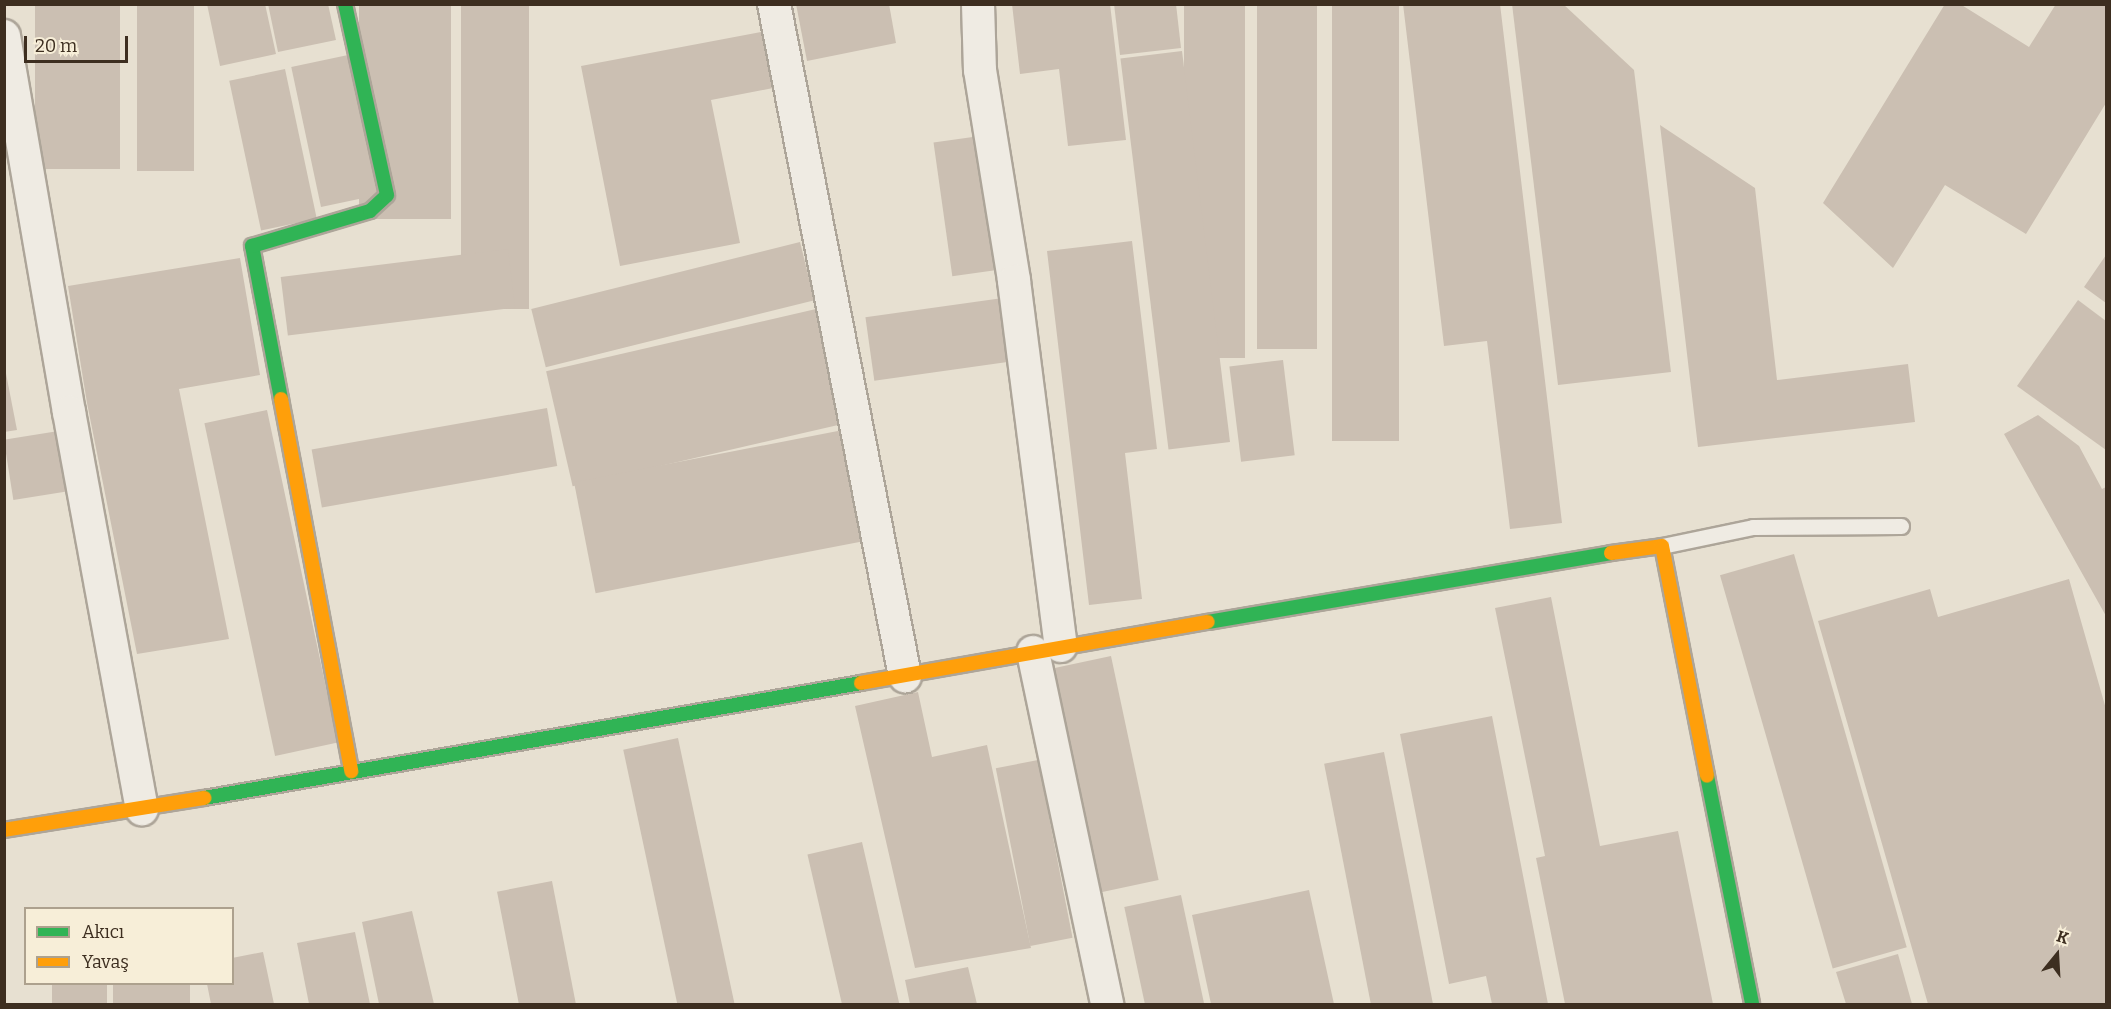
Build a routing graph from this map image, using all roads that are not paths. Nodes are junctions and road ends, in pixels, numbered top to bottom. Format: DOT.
graph roads {
  1 [pos="345,4"];
  2 [pos="774,4"];
  3 [pos="978,4"];
  4 [pos="4,36"];
  5 [pos="1901,526"];
  6 [pos="1662,546"];
  7 [pos="1047,649"];
  8 [pos="905,676"];
  9 [pos="351,771"];
  10 [pos="142,808"];
  11 [pos="4,830"];
  12 [pos="1107,1005"];
  13 [pos="1752,1005"];
  1 -- 9 [label="street"];
  2 -- 8 [label="street"];
  3 -- 7 [label="street"];
  4 -- 10 [label="street"];
  5 -- 6 [label="lane"];
  6 -- 7 [label="street"];
  6 -- 13 [label="street"];
  7 -- 8 [label="street"];
  7 -- 12 [label="street"];
  8 -- 9 [label="street"];
  9 -- 10 [label="street"];
  10 -- 11 [label="street"];
}
